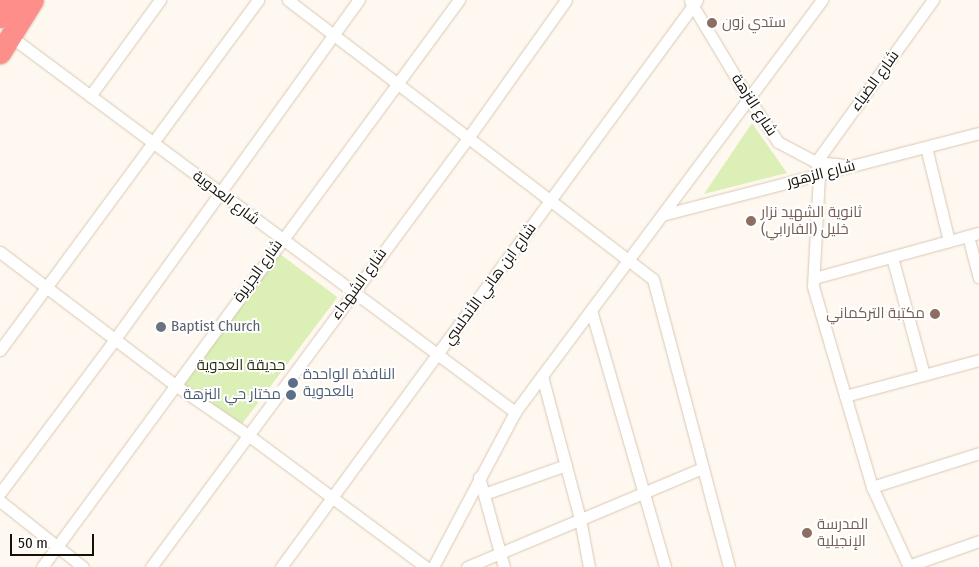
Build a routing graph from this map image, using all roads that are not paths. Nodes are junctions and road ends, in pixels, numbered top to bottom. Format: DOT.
graph roads {
  1 [pos="11,0"];
  2 [pos="34,0"];
  3 [pos="160,0"];
  4 [pos="258,0"];
  5 [pos="288,0"];
  6 [pos="359,0"];
  7 [pos="459,0"];
  8 [pos="566,0"];
  9 [pos="822,0"];
  10 [pos="933,0"];
  11 [pos="693,2"];
  12 [pos="0,17"];
  13 [pos="333,34"];
  14 [pos="5,45"];
  15 [pos="398,84"];
  16 [pos="90,96"];
  17 [pos="749,99"];
  18 [pos="979,133"];
  19 [pos="468,138"];
  20 [pos="154,143"];
  21 [pos="926,147"];
  22 [pos="816,162"];
  23 [pos="852,166"];
  24 [pos="819,174"];
  25 [pos="220,193"];
  26 [pos="550,201"];
  27 [pos="662,214"];
  28 [pos="974,234"];
  29 [pos="282,239"];
  30 [pos="949,241"];
  31 [pos="0,252"];
  32 [pos="892,257"];
  33 [pos="628,260"];
  34 [pos="814,278"];
  35 [pos="979,278"];
  36 [pos="46,287"];
  37 [pos="354,292"];
  38 [pos="591,310"];
  39 [pos="115,339"];
  40 [pos="0,350"];
  41 [pos="438,355"];
  42 [pos="979,360"];
  43 [pos="924,374"];
  44 [pos="542,376"];
  45 [pos="175,385"];
  46 [pos="845,396"];
  47 [pos="515,412"];
  48 [pos="248,435"];
  49 [pos="979,453"];
  50 [pos="566,465"];
  51 [pos="703,468"];
  52 [pos="479,477"];
  53 [pos="872,486"];
  54 [pos="643,492"];
  55 [pos="0,493"];
  56 [pos="484,494"];
  57 [pos="332,499"];
  58 [pos="0,501"];
  59 [pos="580,519"];
  60 [pos="979,541"];
  61 [pos="57,547"];
  62 [pos="501,554"];
  63 [pos="909,566"];
  64 [pos="42,567"];
  65 [pos="84,567"];
  66 [pos="151,567"];
  67 [pos="282,567"];
  68 [pos="426,567"];
  69 [pos="433,567"];
  70 [pos="468,567"];
  71 [pos="504,567"];
  72 [pos="588,567"];
  73 [pos="665,567"];
  74 [pos="729,567"];
  1 -- 12 [label="highway"];
  2 -- 14 [label="highway"];
  3 -- 16 [label="street"];
  4 -- 20 [label="street"];
  5 -- 13 [label="street"];
  6 -- 13 [label="street"];
  7 -- 15 [label="street, شارع الجزيرة"];
  8 -- 19 [label="street, شارع الشهداء"];
  9 -- 17 [label="street"];
  10 -- 22 [label="street, شارع الضياء"];
  11 -- 17 [label="street, شارع النزهة"];
  11 -- 26 [label="street, شارع ابن هاني الأندلسي"];
  13 -- 15 [label="street"];
  13 -- 25 [label="street"];
  14 -- 16 [label="street, شارع العدوية"];
  15 -- 19 [label="street"];
  15 -- 29 [label="street, شارع الجزيرة"];
  16 -- 20 [label="street, شارع العدوية"];
  17 -- 22 [label="street, شارع النزهة"];
  17 -- 27 [label="street"];
  18 -- 21 [label="street, شارع الزهور"];
  19 -- 26 [label="street"];
  19 -- 37 [label="street, شارع الشهداء"];
  20 -- 25 [label="street, شارع العدوية"];
  20 -- 36 [label="street"];
  21 -- 23 [label="street, شارع الزهور"];
  21 -- 30 [label="street"];
  22 -- 23 [label="street, شارع النزهة"];
  22 -- 24 [label="street"];
  23 -- 24 [label="street, شارع الزهور"];
  24 -- 27 [label="street, شارع الزهور"];
  24 -- 34 [label="street"];
  25 -- 29 [label="street, شارع العدوية"];
  25 -- 39 [label="street"];
  26 -- 33 [label="street"];
  26 -- 41 [label="street, شارع ابن هاني الأندلسي"];
  27 -- 33 [label="street"];
  28 -- 30 [label="street"];
  28 -- 35 [label="street"];
  29 -- 37 [label="street, شارع العدوية"];
  29 -- 45 [label="street, شارع الجزيرة"];
  30 -- 32 [label="street"];
  31 -- 36 [label="street"];
  32 -- 34 [label="street"];
  32 -- 43 [label="street"];
  33 -- 38 [label="street"];
  33 -- 51 [label="street"];
  34 -- 46 [label="street"];
  36 -- 39 [label="street"];
  36 -- 40 [label="street"];
  37 -- 41 [label="street, شارع العدوية"];
  37 -- 48 [label="street, شارع الشهداء"];
  38 -- 44 [label="street"];
  38 -- 54 [label="street"];
  39 -- 45 [label="street"];
  39 -- 55 [label="street"];
  41 -- 47 [label="street, شارع العدوية"];
  41 -- 57 [label="street, شارع ابن هاني الأندلسي"];
  42 -- 43 [label="street"];
  43 -- 46 [label="street"];
  44 -- 47 [label="street"];
  44 -- 50 [label="street"];
  45 -- 48 [label="street"];
  45 -- 61 [label="street, شارع الجزيرة"];
  46 -- 53 [label="street"];
  47 -- 52 [label="street"];
  48 -- 57 [label="street"];
  48 -- 66 [label="street, شارع الشهداء"];
  49 -- 53 [label="street"];
  50 -- 56 [label="street"];
  50 -- 59 [label="street"];
  51 -- 54 [label="street"];
  51 -- 74 [label="street"];
  52 -- 56 [label="street"];
  52 -- 69 [label="street"];
  53 -- 63 [label="street"];
  54 -- 59 [label="street"];
  54 -- 73 [label="street"];
  56 -- 62 [label="street"];
  57 -- 67 [label="street, شارع ابن هاني الأندلسي"];
  57 -- 68 [label="street"];
  58 -- 61 [label="street"];
  59 -- 62 [label="street"];
  59 -- 72 [label="street"];
  60 -- 63 [label="street"];
  61 -- 64 [label="street, شارع الجزيرة"];
  61 -- 65 [label="street"];
  62 -- 70 [label="street"];
  62 -- 71 [label="street"];
}
